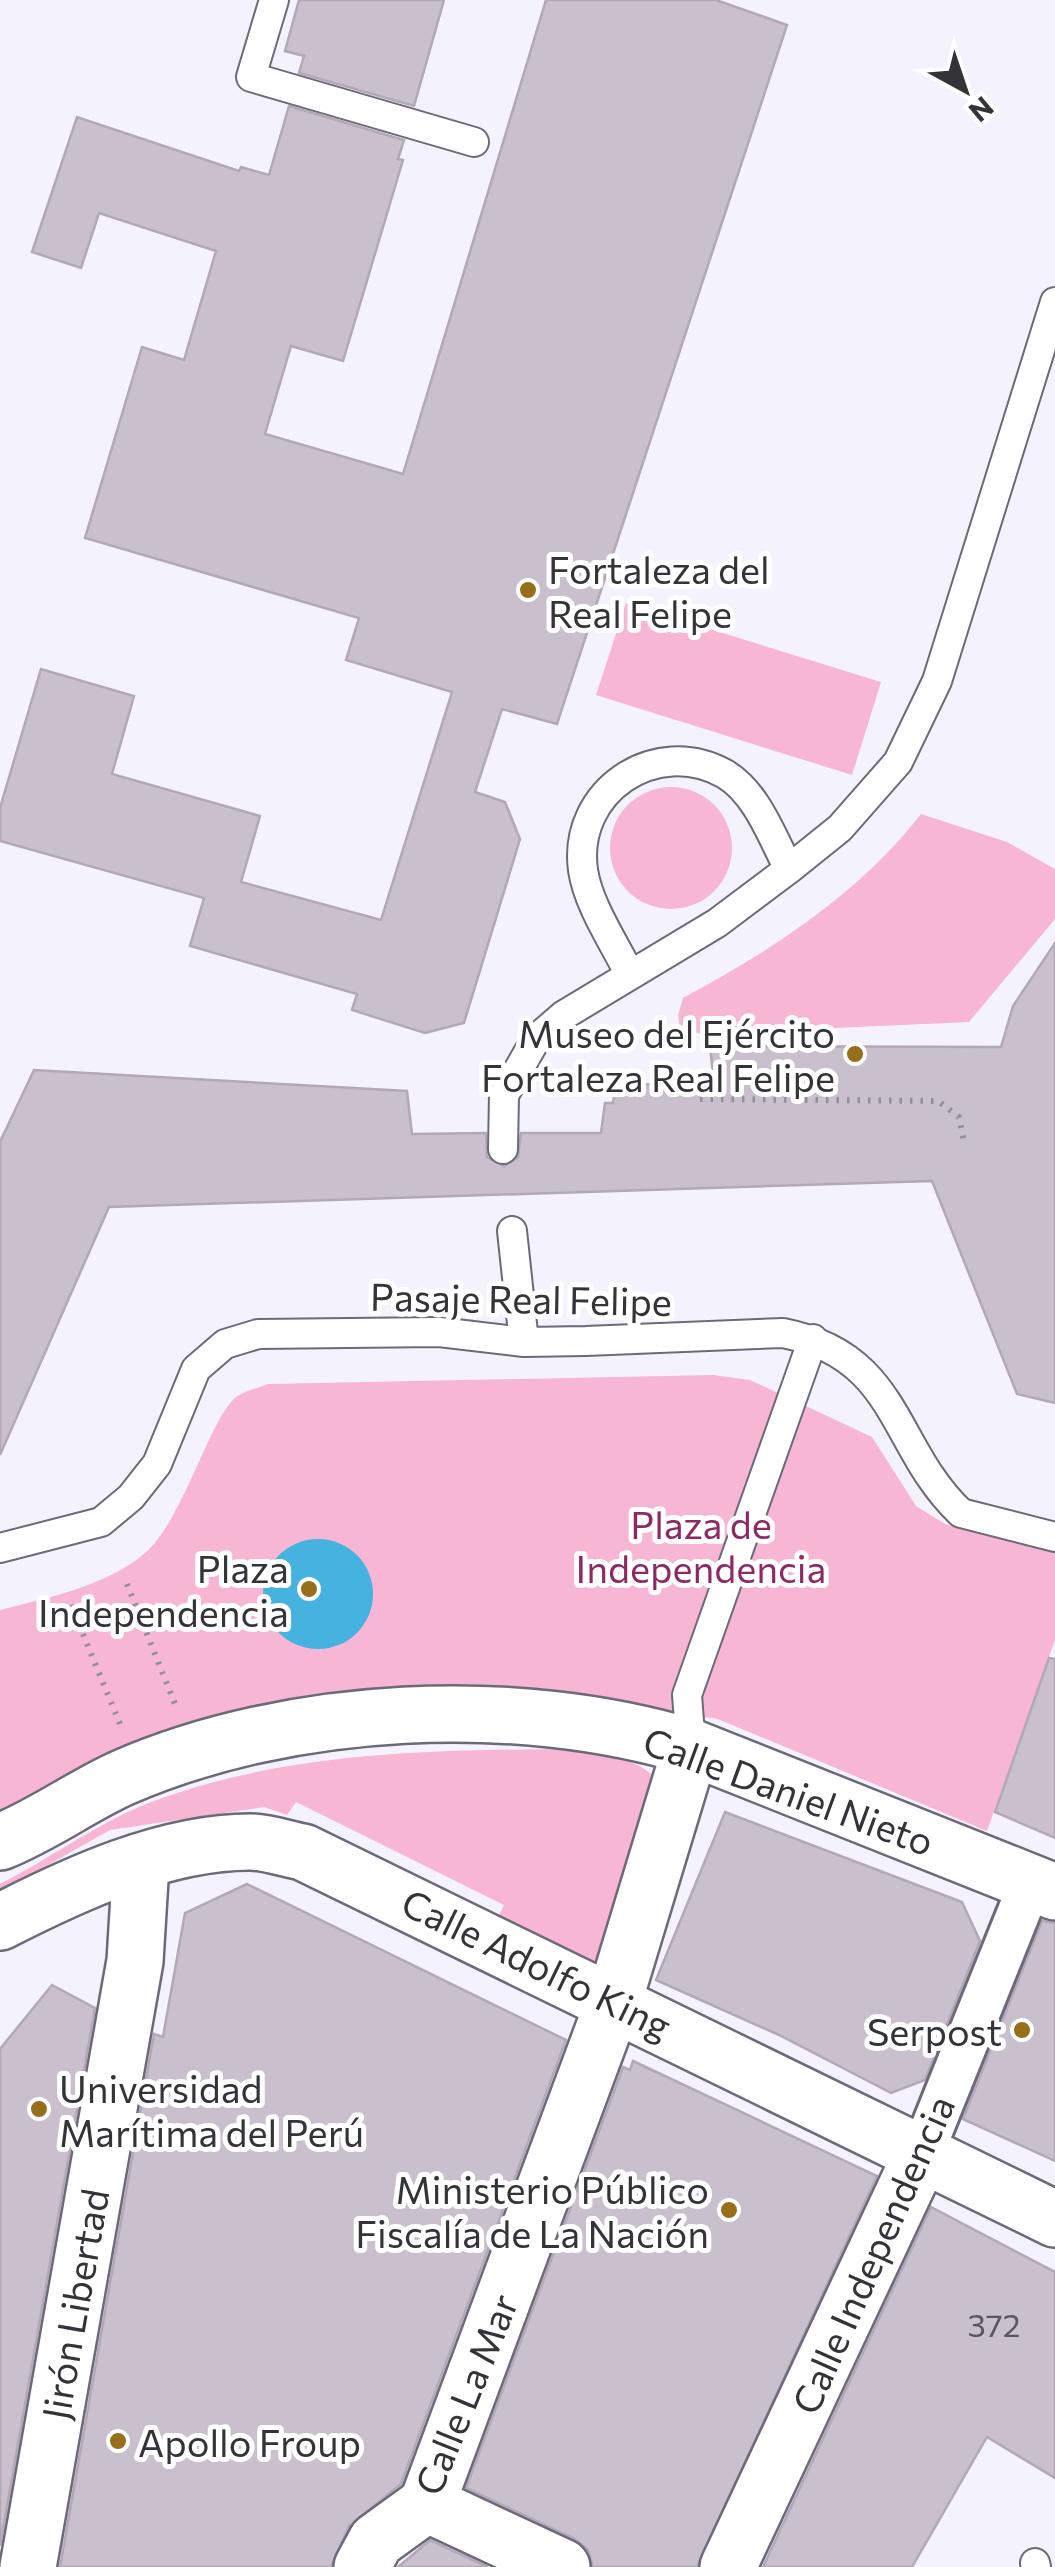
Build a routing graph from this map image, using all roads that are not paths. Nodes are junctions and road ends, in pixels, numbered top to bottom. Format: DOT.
graph roads {
  1 [pos="274,0"];
  2 [pos="474,142"];
  3 [pos="1055,302"];
  4 [pos="788,868"];
  5 [pos="630,976"];
  6 [pos="503,1149"];
  7 [pos="512,1231"];
  8 [pos="813,1339"];
  9 [pos="524,1342"];
  10 [pos="1055,1538"];
  11 [pos="0,1548"];
  12 [pos="691,1747"];
  13 [pos="0,1842"];
  14 [pos="140,1863"];
  15 [pos="1043,1887"];
  16 [pos="0,1922"];
  17 [pos="614,2001"];
  18 [pos="923,2151"];
  19 [pos="1055,2219"];
  20 [pos="427,2504"];
  21 [pos="28,2567"];
  22 [pos="362,2567"];
  23 [pos="562,2567"];
  24 [pos="728,2567"];
  1 -- 2 [label="lane"];
  3 -- 4 [label="lane"];
  4 -- 5 [label="lane"];
  4 -- 5 [label="lane"];
  5 -- 6 [label="lane"];
  7 -- 9 [label="lane"];
  8 -- 9 [label="lane, Pasaje Real Felipe"];
  8 -- 10 [label="lane, Pasaje Real Felipe"];
  8 -- 12 [label="lane"];
  9 -- 11 [label="lane, Pasaje Real Felipe"];
  12 -- 13 [label="street, Calle Daniel Nieto"];
  12 -- 15 [label="street, Calle Daniel Nieto"];
  12 -- 17 [label="street, Calle La Mar"];
  14 -- 16 [label="street, Calle Adolfo King"];
  14 -- 17 [label="street, Calle Adolfo King"];
  14 -- 21 [label="street, Jirón Libertad"];
  15 -- 18 [label="street, Calle Independencia"];
  17 -- 18 [label="street, Calle Adolfo King"];
  17 -- 20 [label="street, Calle La Mar"];
  18 -- 19 [label="street, Calle Adolfo King"];
  18 -- 24 [label="street, Calle Independencia"];
  20 -- 22 [label="street, Calle La Mar"];
  20 -- 23 [label="street"];
}
